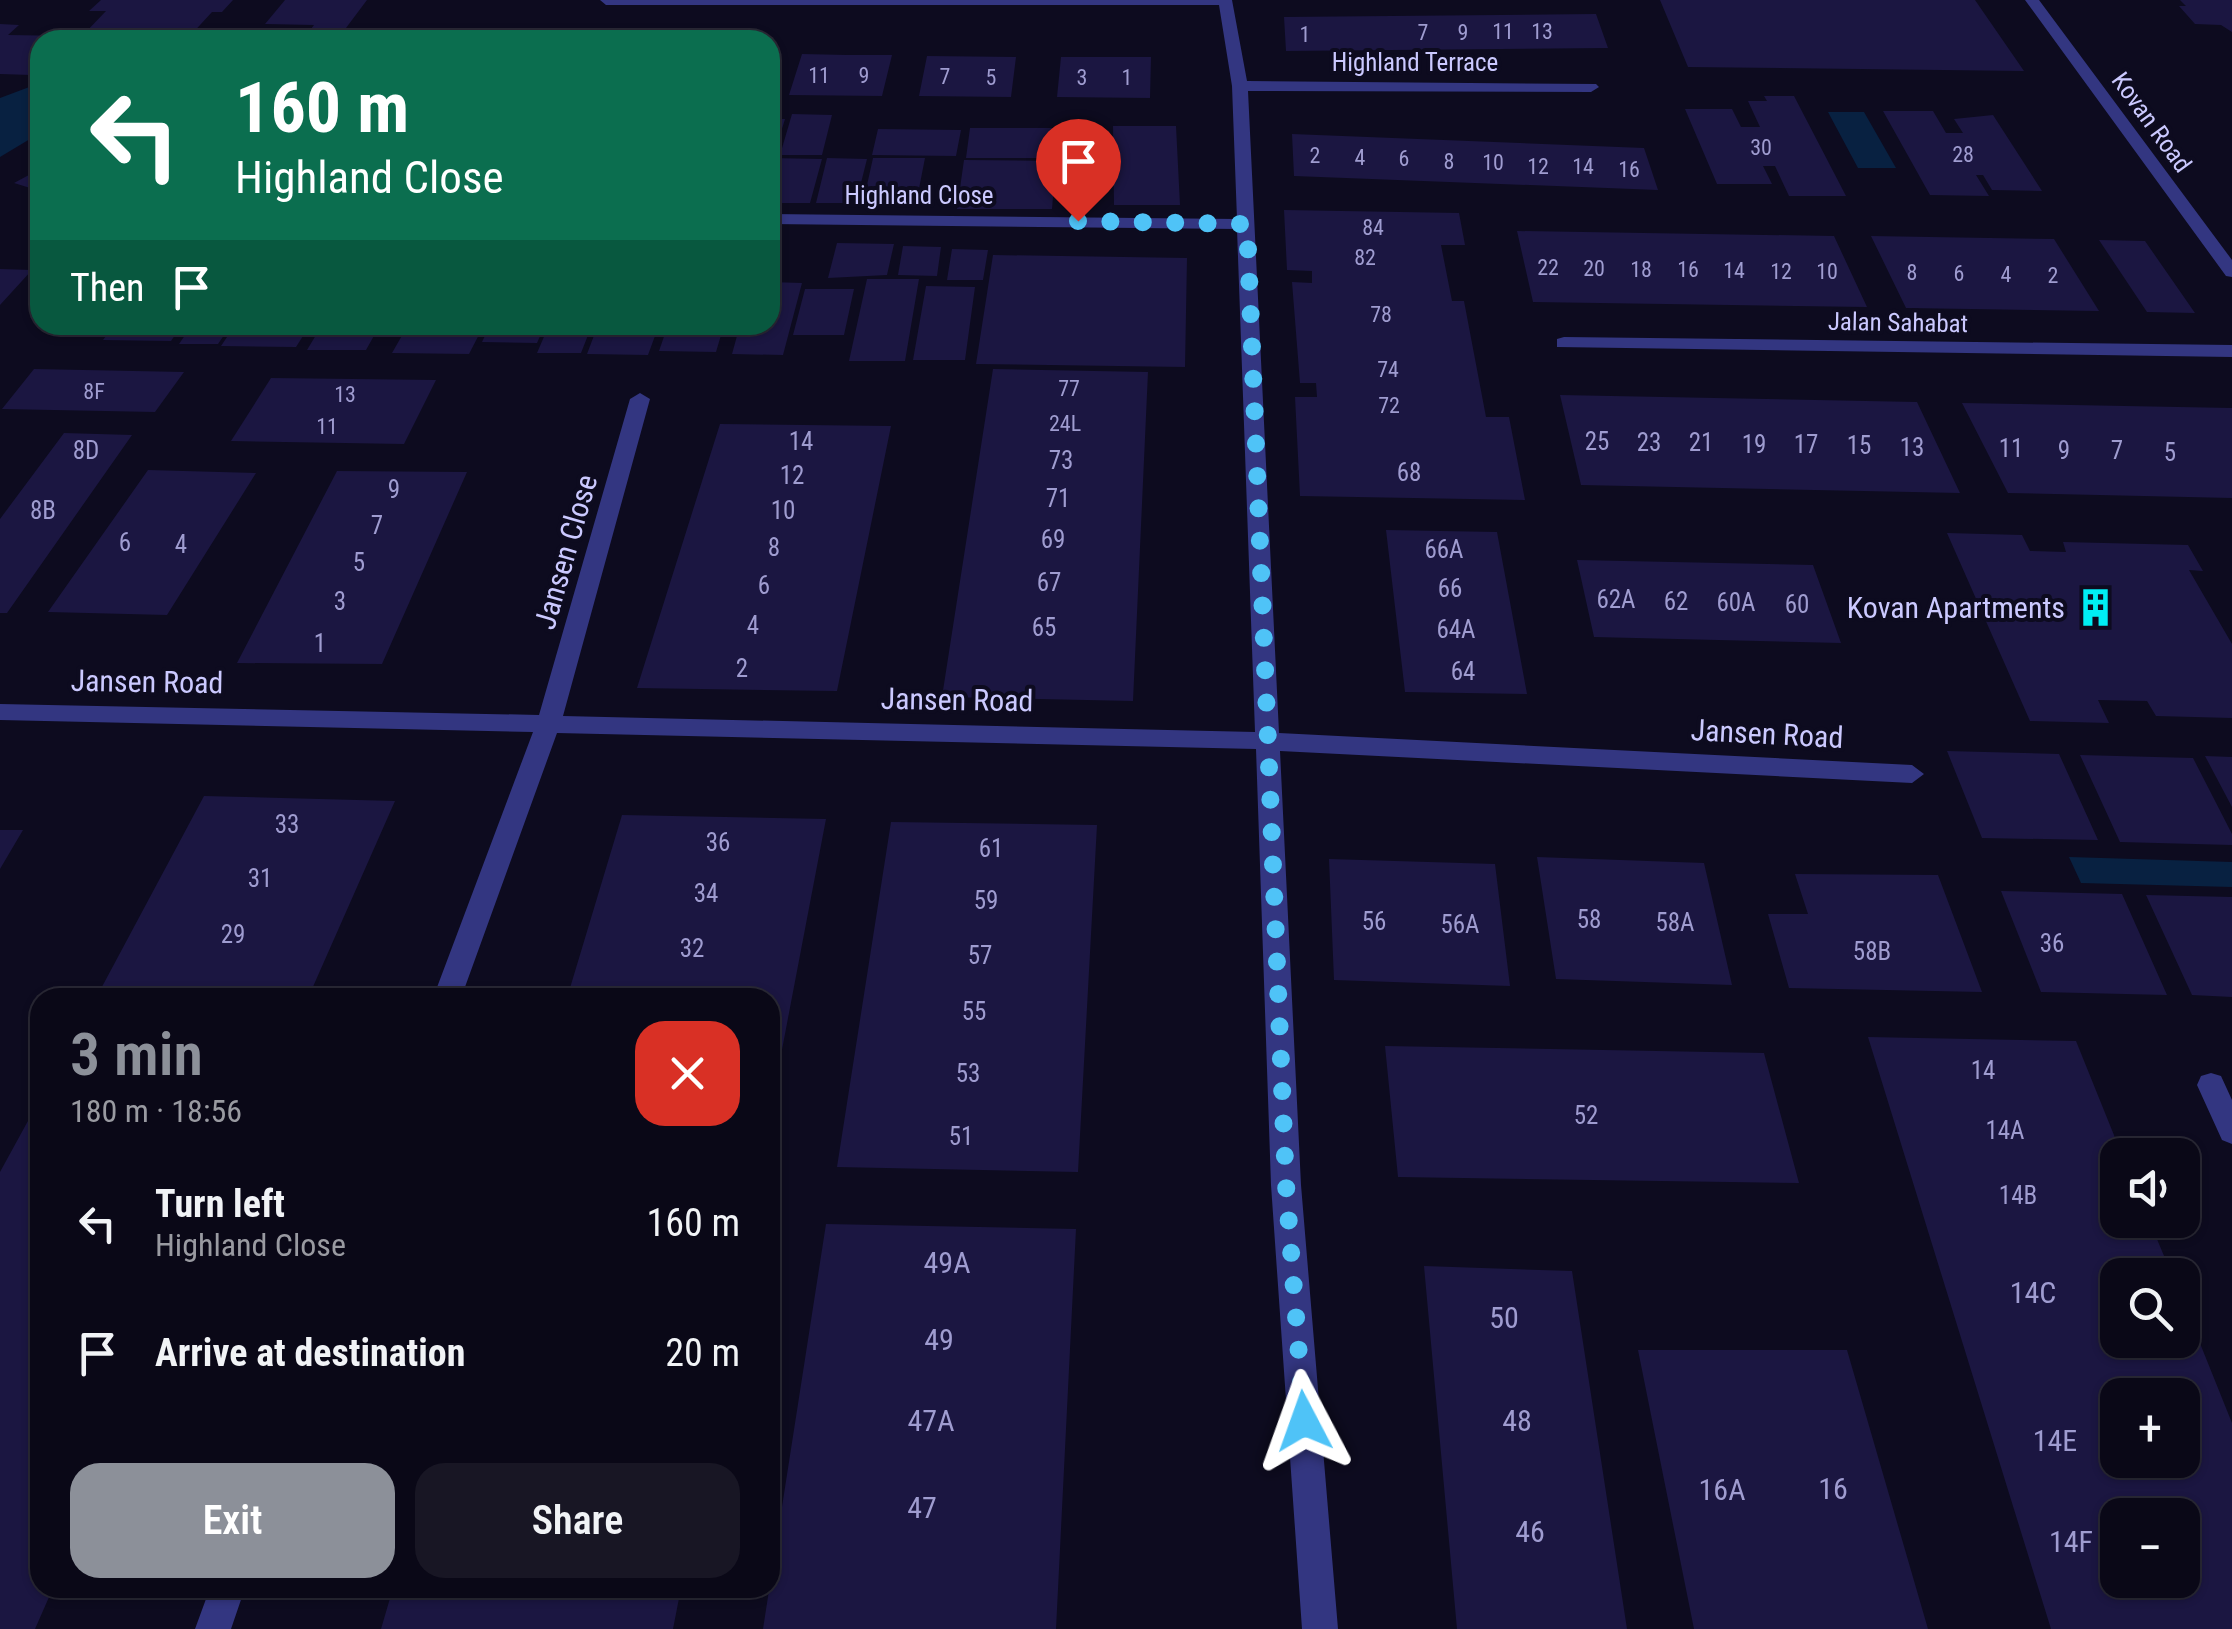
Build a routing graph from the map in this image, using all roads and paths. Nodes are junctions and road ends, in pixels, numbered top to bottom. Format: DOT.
graph roads {
  1 [pos="2032,0"];
  2 [pos="606,1"];
  3 [pos="1225,1"];
  4 [pos="1240,86"];
  5 [pos="1591,87"];
  6 [pos="780,219"];
  7 [pos="1247,224"];
  8 [pos="2232,272"];
  9 [pos="1564,343"];
  10 [pos="2232,351"];
  11 [pos="640,399"];
  12 [pos="0,712"];
  13 [pos="549,722"];
  14 [pos="1270,741"];
  15 [pos="1912,774"];
  16 [pos="451,988"];
  17 [pos="2211,1085"];
  18 [pos="2232,1131"];
  19 [pos="224,1598"];
  20 [pos="213,1629"];
  21 [pos="1320,1629"];
  1 -- 8 [label="street, Kovan Road"];
  2 -- 3 [label="street"];
  3 -- 4 [label="street"];
  4 -- 5 [label="street, Highland Terrace"];
  4 -- 7 [label="street"];
  6 -- 7 [label="street, Highland Close"];
  7 -- 14 [label="street"];
  9 -- 10 [label="street, Jalan Sahabat"];
  11 -- 13 [label="street, Jansen Close"];
  12 -- 13 [label="street, Jansen Road"];
  13 -- 14 [label="street, Jansen Road"];
  13 -- 16 [label="street, Jansen Close"];
  14 -- 15 [label="street, Jansen Road"];
  14 -- 21 [label="street"];
  17 -- 18 [label="street"];
  19 -- 20 [label="street"];
}
